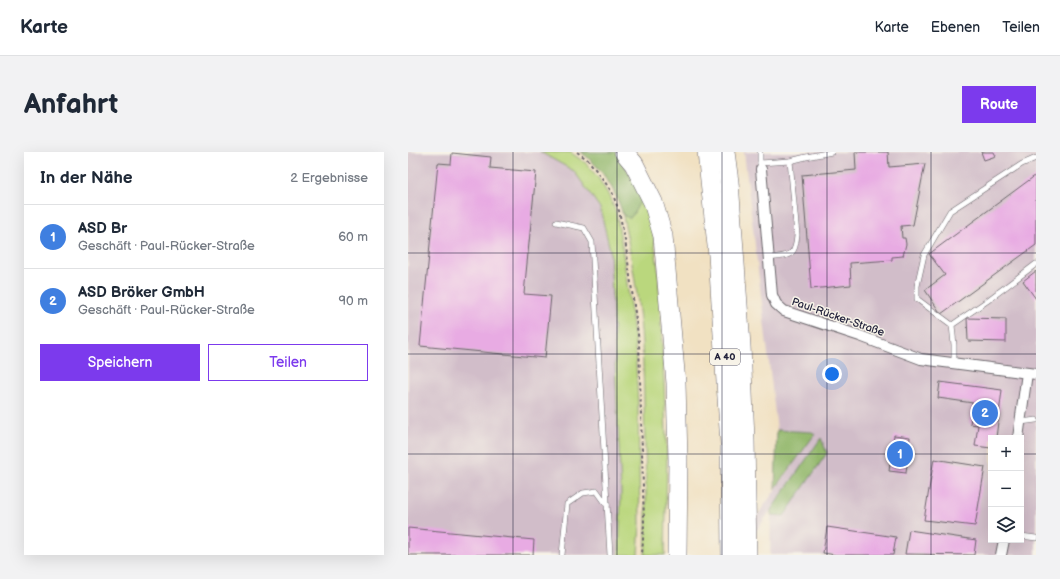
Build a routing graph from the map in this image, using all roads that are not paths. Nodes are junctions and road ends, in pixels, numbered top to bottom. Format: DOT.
graph roads {
  1 [pos="624,152"];
  2 [pos="725,152"];
  3 [pos="760,152"];
  4 [pos="832,152"];
  5 [pos="707,157"];
  6 [pos="1036,158"];
  7 [pos="790,161"];
  8 [pos="761,166"];
  9 [pos="556,222"];
  10 [pos="769,258"];
  11 [pos="1036,264"];
  12 [pos="952,325"];
  13 [pos="954,364"];
  14 [pos="1032,374"];
  15 [pos="1036,420"];
  16 [pos="1020,422"];
  17 [pos="1018,435"];
  18 [pos="607,505"];
  19 [pos="1024,536"];
  20 [pos="1036,538"];
  21 [pos="1003,543"];
  22 [pos="739,553"];
  23 [pos="562,555"];
  24 [pos="610,555"];
  25 [pos="677,555"];
  26 [pos="1001,555"];
  1 -- 25 [label="highway"];
  2 -- 22 [label="highway, A 40"];
  3 -- 8 [label="lane"];
  4 -- 7 [label="lane"];
  5 -- 22 [label="highway, A 40"];
  6 -- 12 [label="lane"];
  7 -- 8 [label="lane"];
  7 -- 10 [label="lane"];
  8 -- 10 [label="street, Paul-Rücker-Straße"];
  9 -- 18 [label="lane"];
  10 -- 13 [label="street, Paul-Rücker-Straße"];
  11 -- 12 [label="lane"];
  12 -- 13 [label="lane"];
  13 -- 14 [label="street, Paul-Rücker-Straße"];
  14 -- 16 [label="street, Paul-Rücker-Straße"];
  15 -- 16 [label="lane"];
  16 -- 17 [label="street, Paul-Rücker-Straße"];
  18 -- 23 [label="lane"];
  18 -- 24 [label="lane"];
  19 -- 20 [label="lane"];
  21 -- 26 [label="street"];
}
